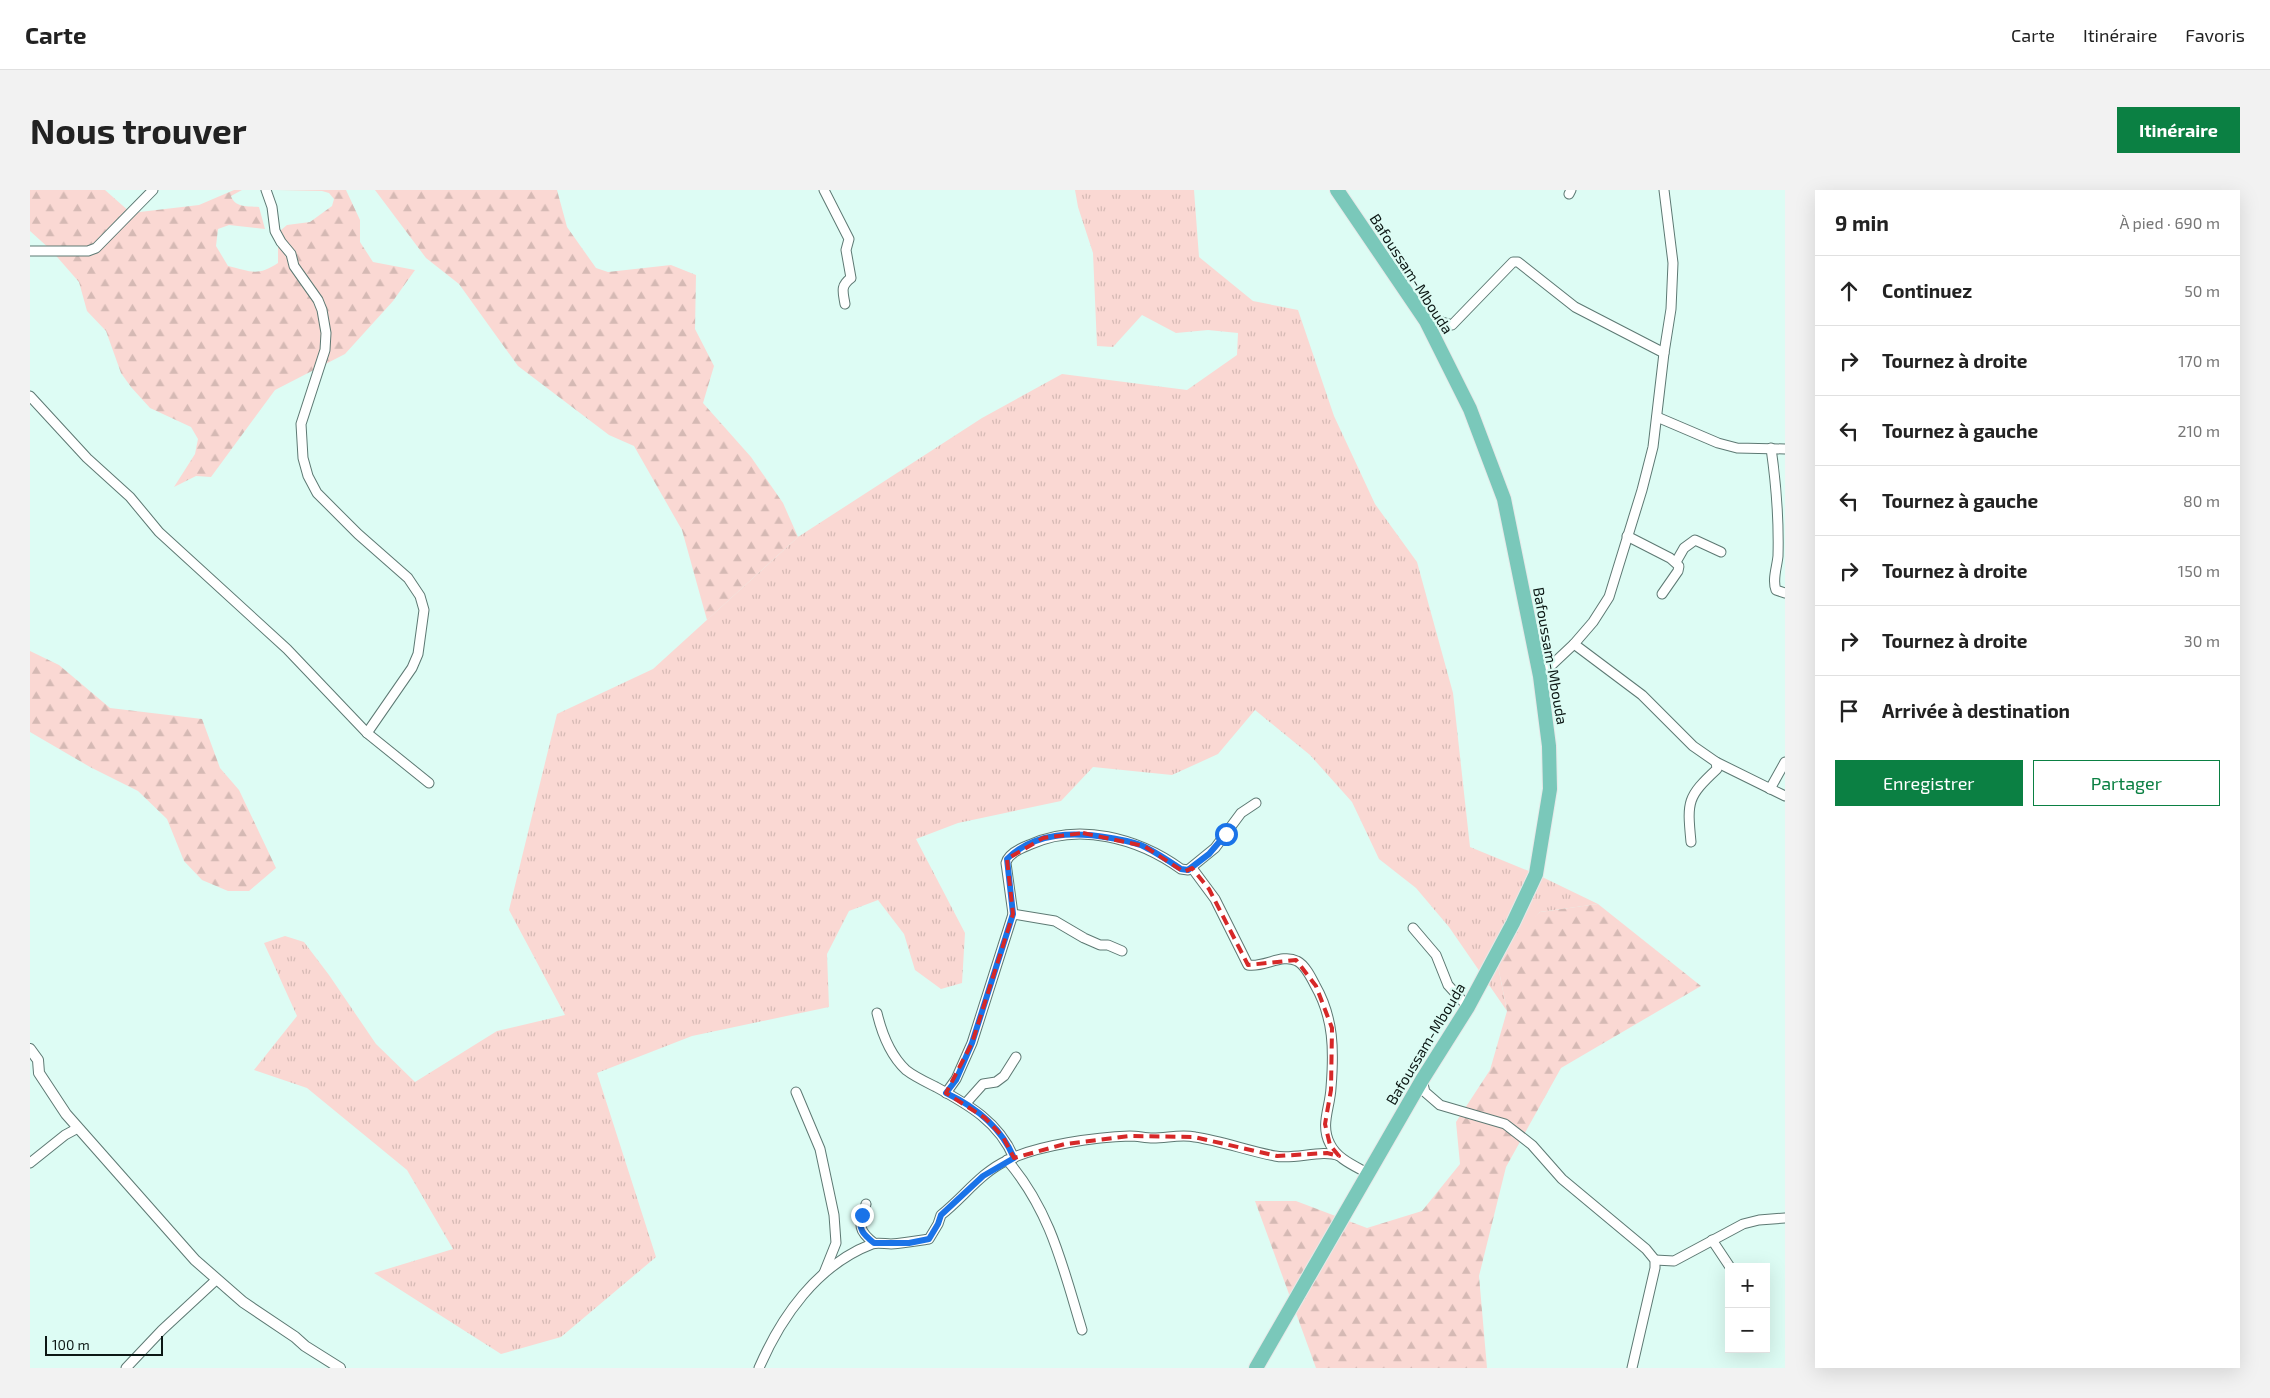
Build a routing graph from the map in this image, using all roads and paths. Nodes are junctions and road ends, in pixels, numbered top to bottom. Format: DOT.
graph roads {
  1 [pos="153,190"];
  2 [pos="266,190"];
  3 [pos="824,190"];
  4 [pos="1337,190"];
  5 [pos="1664,190"];
  6 [pos="30,251"];
  7 [pos="845,304"];
  8 [pos="1426,321"];
  9 [pos="1664,353"];
  10 [pos="30,396"];
  11 [pos="1657,417"];
  12 [pos="1771,448"];
  13 [pos="1785,449"];
  14 [pos="1627,536"];
  15 [pos="1721,552"];
  16 [pos="1676,562"];
  17 [pos="1785,593"];
  18 [pos="1662,594"];
  19 [pos="1574,644"];
  20 [pos="1540,676"];
  21 [pos="367,733"];
  22 [pos="1716,762"];
  23 [pos="1785,762"];
  24 [pos="429,783"];
  25 [pos="1770,789"];
  26 [pos="1785,796"];
  27 [pos="1256,802"];
  28 [pos="1691,842"];
  29 [pos="1192,868"];
  30 [pos="1013,914"];
  31 [pos="1413,928"];
  32 [pos="1122,952"];
  33 [pos="1468,1007"];
  34 [pos="877,1013"];
  35 [pos="30,1048"];
  36 [pos="1016,1056"];
  37 [pos="1422,1080"];
  38 [pos="796,1092"];
  39 [pos="946,1093"];
  40 [pos="966,1103"];
  41 [pos="78,1128"];
  42 [pos="1339,1156"];
  43 [pos="1010,1159"];
  44 [pos="30,1163"];
  45 [pos="1369,1174"];
  46 [pos="866,1204"];
  47 [pos="1785,1218"];
  48 [pos="1712,1240"];
  49 [pos="874,1243"];
  50 [pos="1655,1260"];
  51 [pos="1727,1263"];
  52 [pos="821,1277"];
  53 [pos="216,1280"];
  54 [pos="1082,1330"];
  55 [pos="126,1368"];
  56 [pos="340,1368"];
  57 [pos="759,1368"];
  58 [pos="1256,1368"];
  59 [pos="1632,1368"];
  1 -- 6 [label="street"];
  2 -- 21 [label="street"];
  3 -- 7 [label="street"];
  4 -- 8 [label="highway, Bafoussam-Mbouda"];
  5 -- 9 [label="street"];
  8 -- 9 [label="street"];
  8 -- 20 [label="highway, Bafoussam-Mbouda"];
  9 -- 11 [label="street"];
  10 -- 21 [label="street"];
  11 -- 12 [label="street"];
  11 -- 14 [label="street"];
  12 -- 13 [label="street"];
  12 -- 17 [label="street"];
  14 -- 16 [label="street"];
  14 -- 19 [label="street"];
  15 -- 16 [label="street"];
  16 -- 18 [label="street"];
  19 -- 20 [label="street"];
  19 -- 22 [label="street"];
  20 -- 33 [label="highway, Bafoussam-Mbouda"];
  21 -- 24 [label="street"];
  22 -- 25 [label="street"];
  22 -- 28 [label="street"];
  23 -- 25 [label="street"];
  25 -- 26 [label="street"];
  27 -- 29 [label="street"];
  29 -- 30 [label="street"];
  29 -- 42 [label="street"];
  30 -- 32 [label="street"];
  30 -- 39 [label="street"];
  31 -- 33 [label="street"];
  33 -- 37 [label="highway, Bafoussam-Mbouda"];
  34 -- 39 [label="street"];
  35 -- 41 [label="street"];
  36 -- 40 [label="street"];
  37 -- 45 [label="highway, Bafoussam-Mbouda"];
  37 -- 50 [label="street"];
  38 -- 52 [label="street"];
  39 -- 40 [label="street"];
  40 -- 43 [label="street"];
  41 -- 44 [label="street"];
  41 -- 53 [label="street"];
  42 -- 43 [label="street"];
  42 -- 45 [label="street"];
  43 -- 49 [label="street"];
  43 -- 54 [label="street"];
  45 -- 58 [label="highway, Bafoussam-Mbouda"];
  46 -- 49 [label="street"];
  47 -- 48 [label="street"];
  48 -- 50 [label="street"];
  48 -- 51 [label="street"];
  49 -- 52 [label="street"];
  50 -- 59 [label="street"];
  52 -- 57 [label="street"];
  53 -- 55 [label="street"];
  53 -- 56 [label="street"];
}
